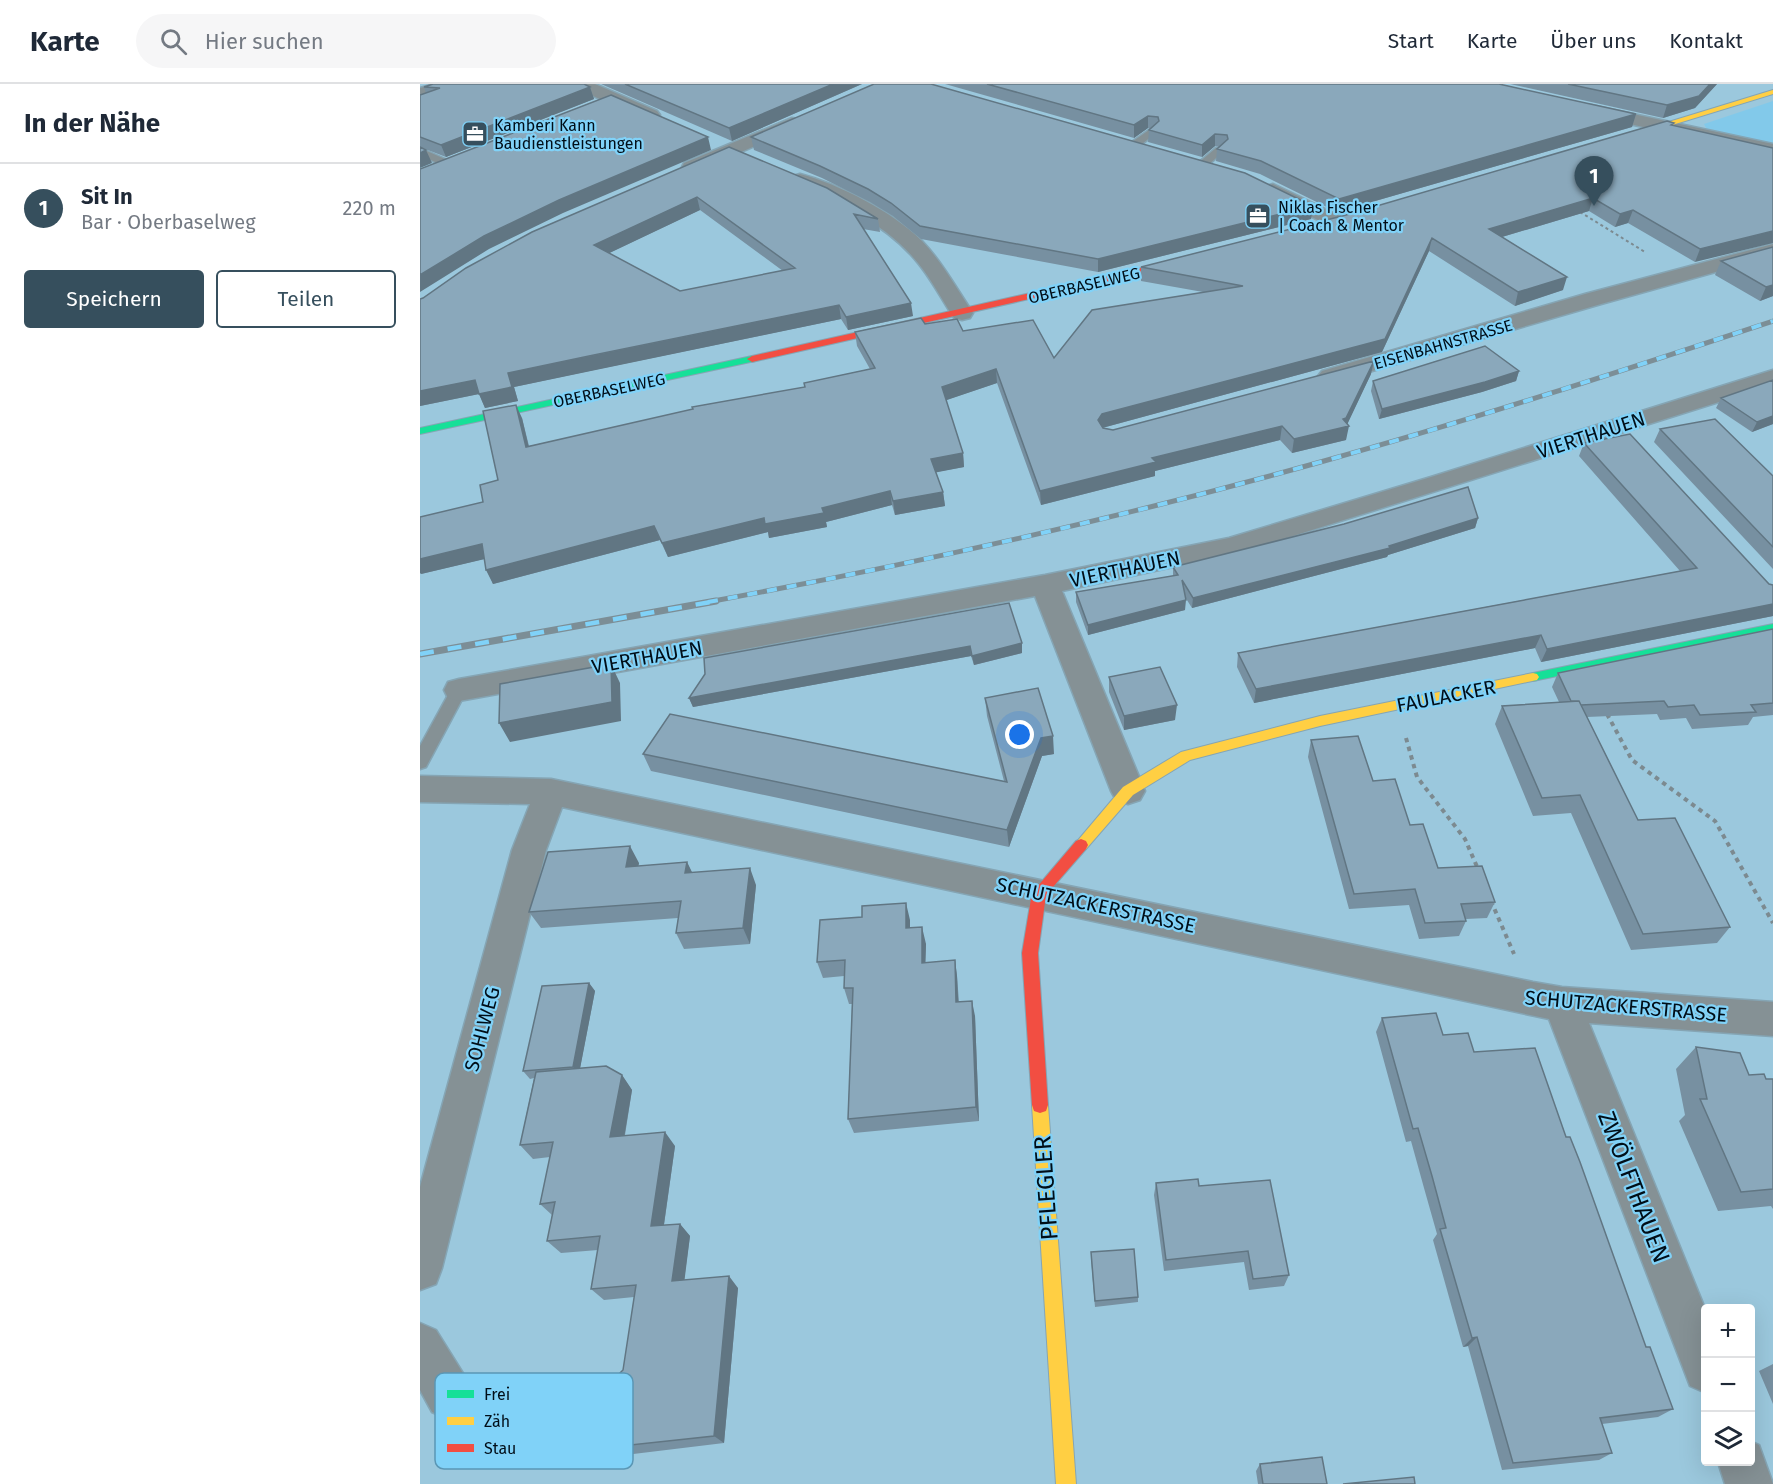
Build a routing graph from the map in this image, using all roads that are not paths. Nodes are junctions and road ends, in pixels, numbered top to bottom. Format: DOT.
graph roads {
  1 [pos="452,84"];
  2 [pos="581,84"];
  3 [pos="1773,92"];
  4 [pos="420,94"];
  5 [pos="615,99"];
  6 [pos="594,107"];
  7 [pos="1580,108"];
  8 [pos="806,117"];
  9 [pos="667,122"];
  10 [pos="1661,126"];
  11 [pos="1152,132"];
  12 [pos="1110,140"];
  13 [pos="1616,140"];
  14 [pos="709,141"];
  15 [pos="1133,146"];
  16 [pos="730,150"];
  17 [pos="1220,150"];
  18 [pos="1773,150"];
  19 [pos="420,151"];
  20 [pos="1155,153"];
  21 [pos="468,157"];
  22 [pos="750,159"];
  23 [pos="1192,163"];
  24 [pos="450,165"];
  25 [pos="780,171"];
  26 [pos="1221,171"];
  27 [pos="430,173"];
  28 [pos="678,173"];
  29 [pos="1251,180"];
  30 [pos="1343,220"];
  31 [pos="1316,228"];
  32 [pos="1773,250"];
  33 [pos="1198,258"];
  34 [pos="962,313"];
  35 [pos="1773,377"];
  36 [pos="1313,381"];
  37 [pos="420,431"];
  38 [pos="1045,585"];
  39 [pos="1773,628"];
  40 [pos="459,690"];
  41 [pos="420,762"];
  42 [pos="420,789"];
  43 [pos="1128,791"];
  44 [pos="551,792"];
  45 [pos="1039,893"];
  46 [pos="1548,1002"];
  47 [pos="1773,1019"];
  48 [pos="420,1268"];
  49 [pos="420,1346"];
  50 [pos="1701,1358"];
  51 [pos="436,1373"];
  52 [pos="1744,1466"];
  53 [pos="1066,1484"];
  54 [pos="1750,1484"];
  1 -- 4 [label="street"];
  2 -- 5 [label="street"];
  3 -- 10 [label="street"];
  5 -- 6 [label="street"];
  5 -- 9 [label="street"];
  7 -- 10 [label="street"];
  8 -- 16 [label="street"];
  10 -- 13 [label="street"];
  10 -- 18 [label="street"];
  11 -- 15 [label="lane"];
  12 -- 15 [label="street"];
  14 -- 16 [label="street"];
  15 -- 20 [label="street"];
  16 -- 22 [label="street"];
  16 -- 28 [label="street"];
  17 -- 23 [label="lane"];
  19 -- 24 [label="lane"];
  21 -- 24 [label="street"];
  23 -- 26 [label="street"];
  24 -- 27 [label="street"];
  25 -- 34 [label="street"];
  29 -- 30 [label="street"];
  30 -- 31 [label="street"];
  32 -- 36 [label="street, EISENBAHNSTRASSE"];
  33 -- 34 [label="street, OBERBASELWEG"];
  34 -- 37 [label="street, OBERBASELWEG"];
  35 -- 38 [label="street, VIERTHAUEN"];
  38 -- 40 [label="street, VIERTHAUEN"];
  38 -- 43 [label="street"];
  39 -- 43 [label="street, FAULACKER"];
  40 -- 41 [label="lane"];
  42 -- 44 [label="street, SCHUTZACKERSTRASSE"];
  43 -- 45 [label="street, FAULACKER"];
  44 -- 45 [label="street, SCHUTZACKERSTRASSE"];
  44 -- 48 [label="street, SOHLWEG"];
  45 -- 46 [label="street, SCHUTZACKERSTRASSE"];
  45 -- 53 [label="street, PFLEGLER"];
  46 -- 47 [label="street, SCHUTZACKERSTRASSE"];
  46 -- 50 [label="street, ZWÖLFTHAUEN"];
  49 -- 51 [label="street"];
  52 -- 54 [label="street"];
}
